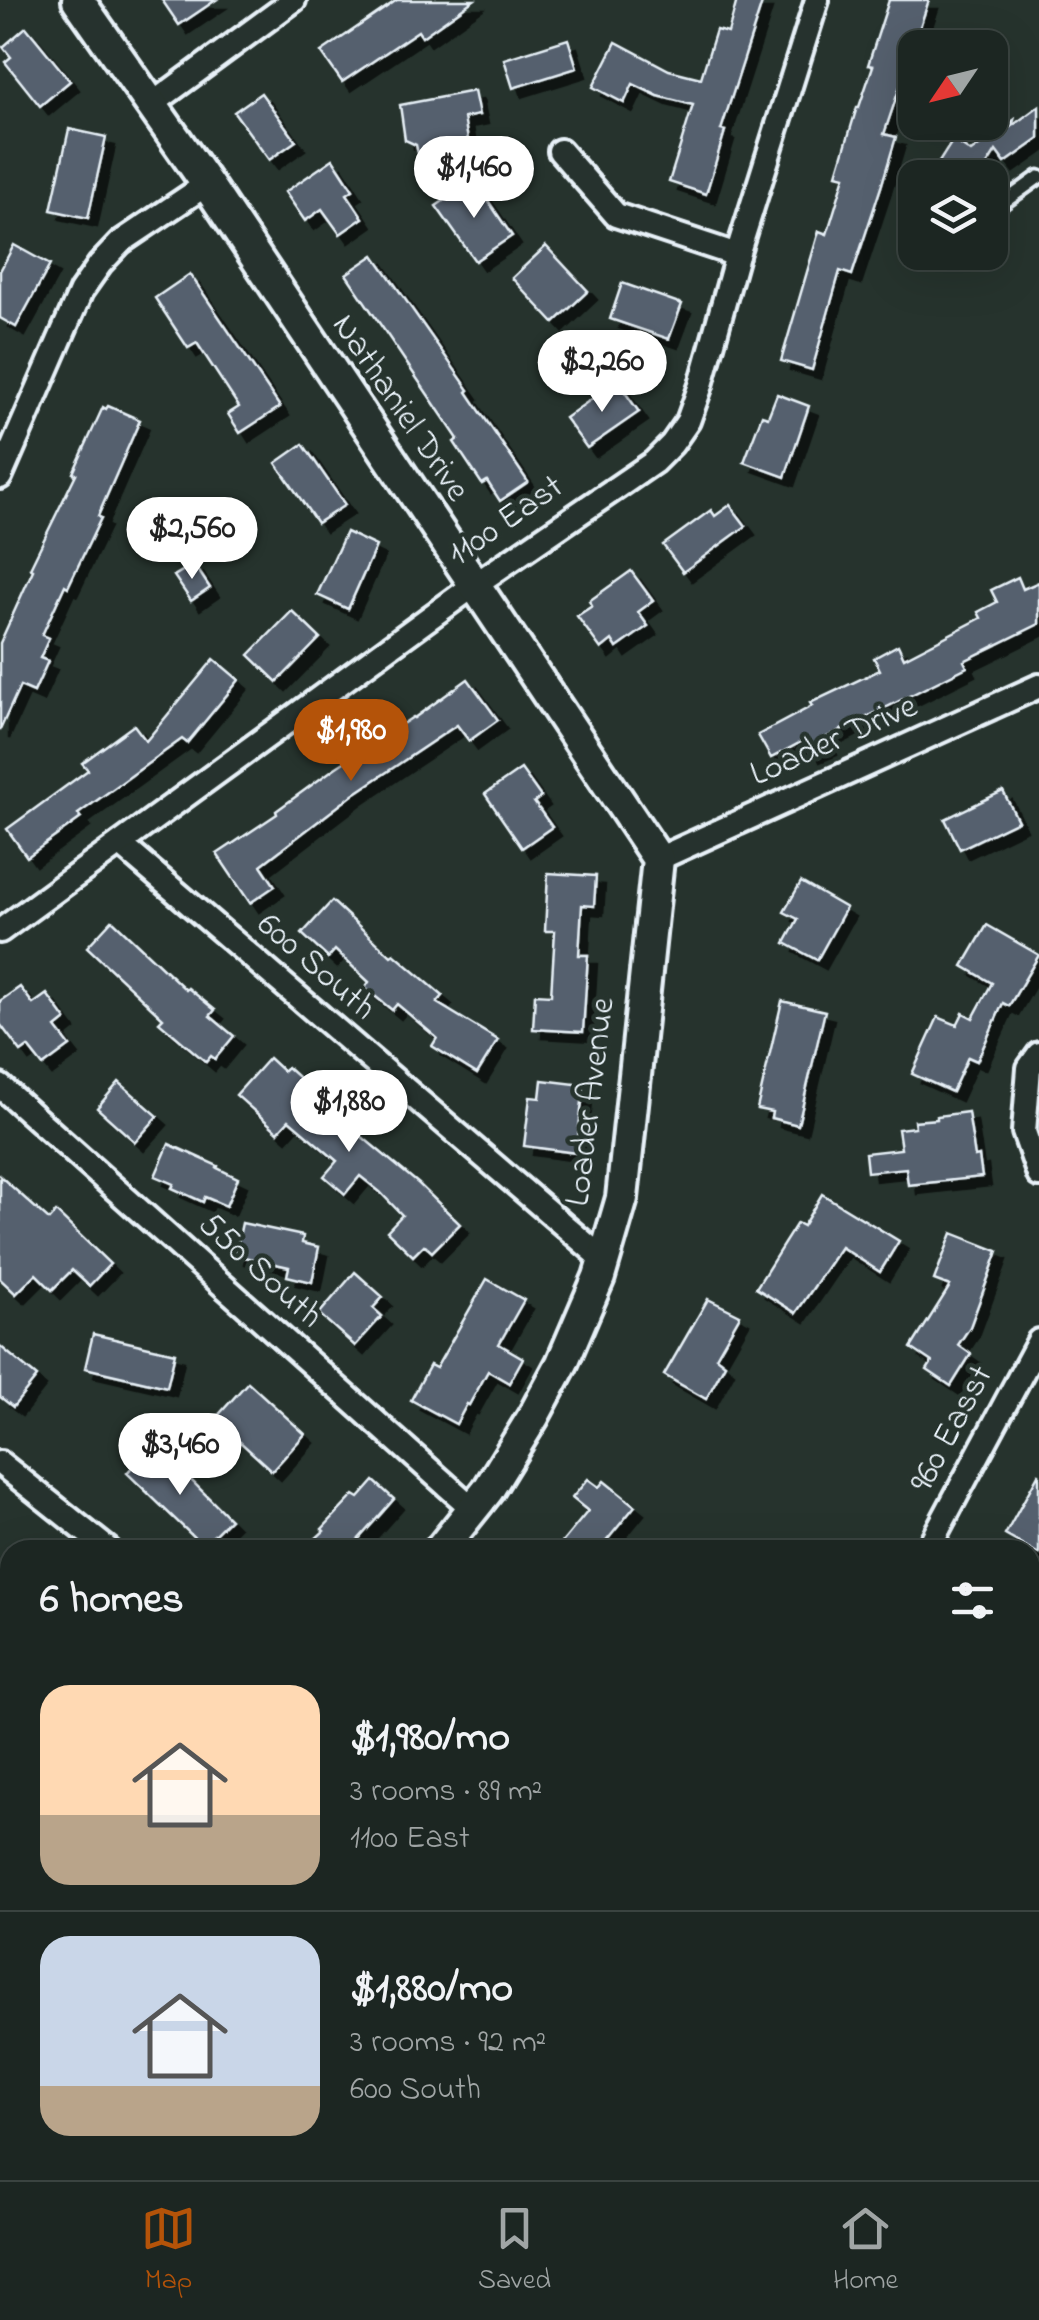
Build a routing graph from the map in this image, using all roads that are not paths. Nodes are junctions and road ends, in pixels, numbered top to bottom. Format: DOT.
graph roads {
  1 [pos="78,0"];
  2 [pos="294,0"];
  3 [pos="817,0"];
  4 [pos="151,104"];
  5 [pos="560,151"];
  6 [pos="1039,177"];
  7 [pos="207,184"];
  8 [pos="1008,198"];
  9 [pos="737,256"];
  10 [pos="0,476"];
  11 [pos="473,586"];
  12 [pos="1039,686"];
  13 [pos="120,844"];
  14 [pos="658,859"];
  15 [pos="0,931"];
  16 [pos="1039,1054"];
  17 [pos="0,1086"];
  18 [pos="1039,1175"];
  19 [pos="603,1260"];
  20 [pos="1039,1341"];
  21 [pos="0,1464"];
  22 [pos="472,1508"];
  23 [pos="97,1540"];
  24 [pos="448,1540"];
  25 [pos="932,1540"];
  1 -- 4 [label="street, Nathaniel Drive"];
  2 -- 4 [label="street"];
  3 -- 9 [label="street, 1100 East"];
  4 -- 7 [label="street, Nathaniel Drive"];
  5 -- 9 [label="street"];
  6 -- 8 [label="lane"];
  7 -- 10 [label="street"];
  7 -- 11 [label="street, Nathaniel Drive"];
  9 -- 11 [label="street, 1100 East"];
  11 -- 13 [label="street, 1100 East"];
  11 -- 14 [label="street, Nathaniel Drive"];
  12 -- 14 [label="street, Loader Drive"];
  13 -- 15 [label="street, 1100 East"];
  13 -- 19 [label="street, 600 South"];
  14 -- 19 [label="street, Loader Avenue"];
  16 -- 18 [label="street"];
  17 -- 22 [label="street, 550 South"];
  19 -- 22 [label="street, Loader Avenue"];
  20 -- 25 [label="street, 960 Easst"];
  21 -- 23 [label="street"];
  22 -- 24 [label="street, Loader Avenue"];
}
